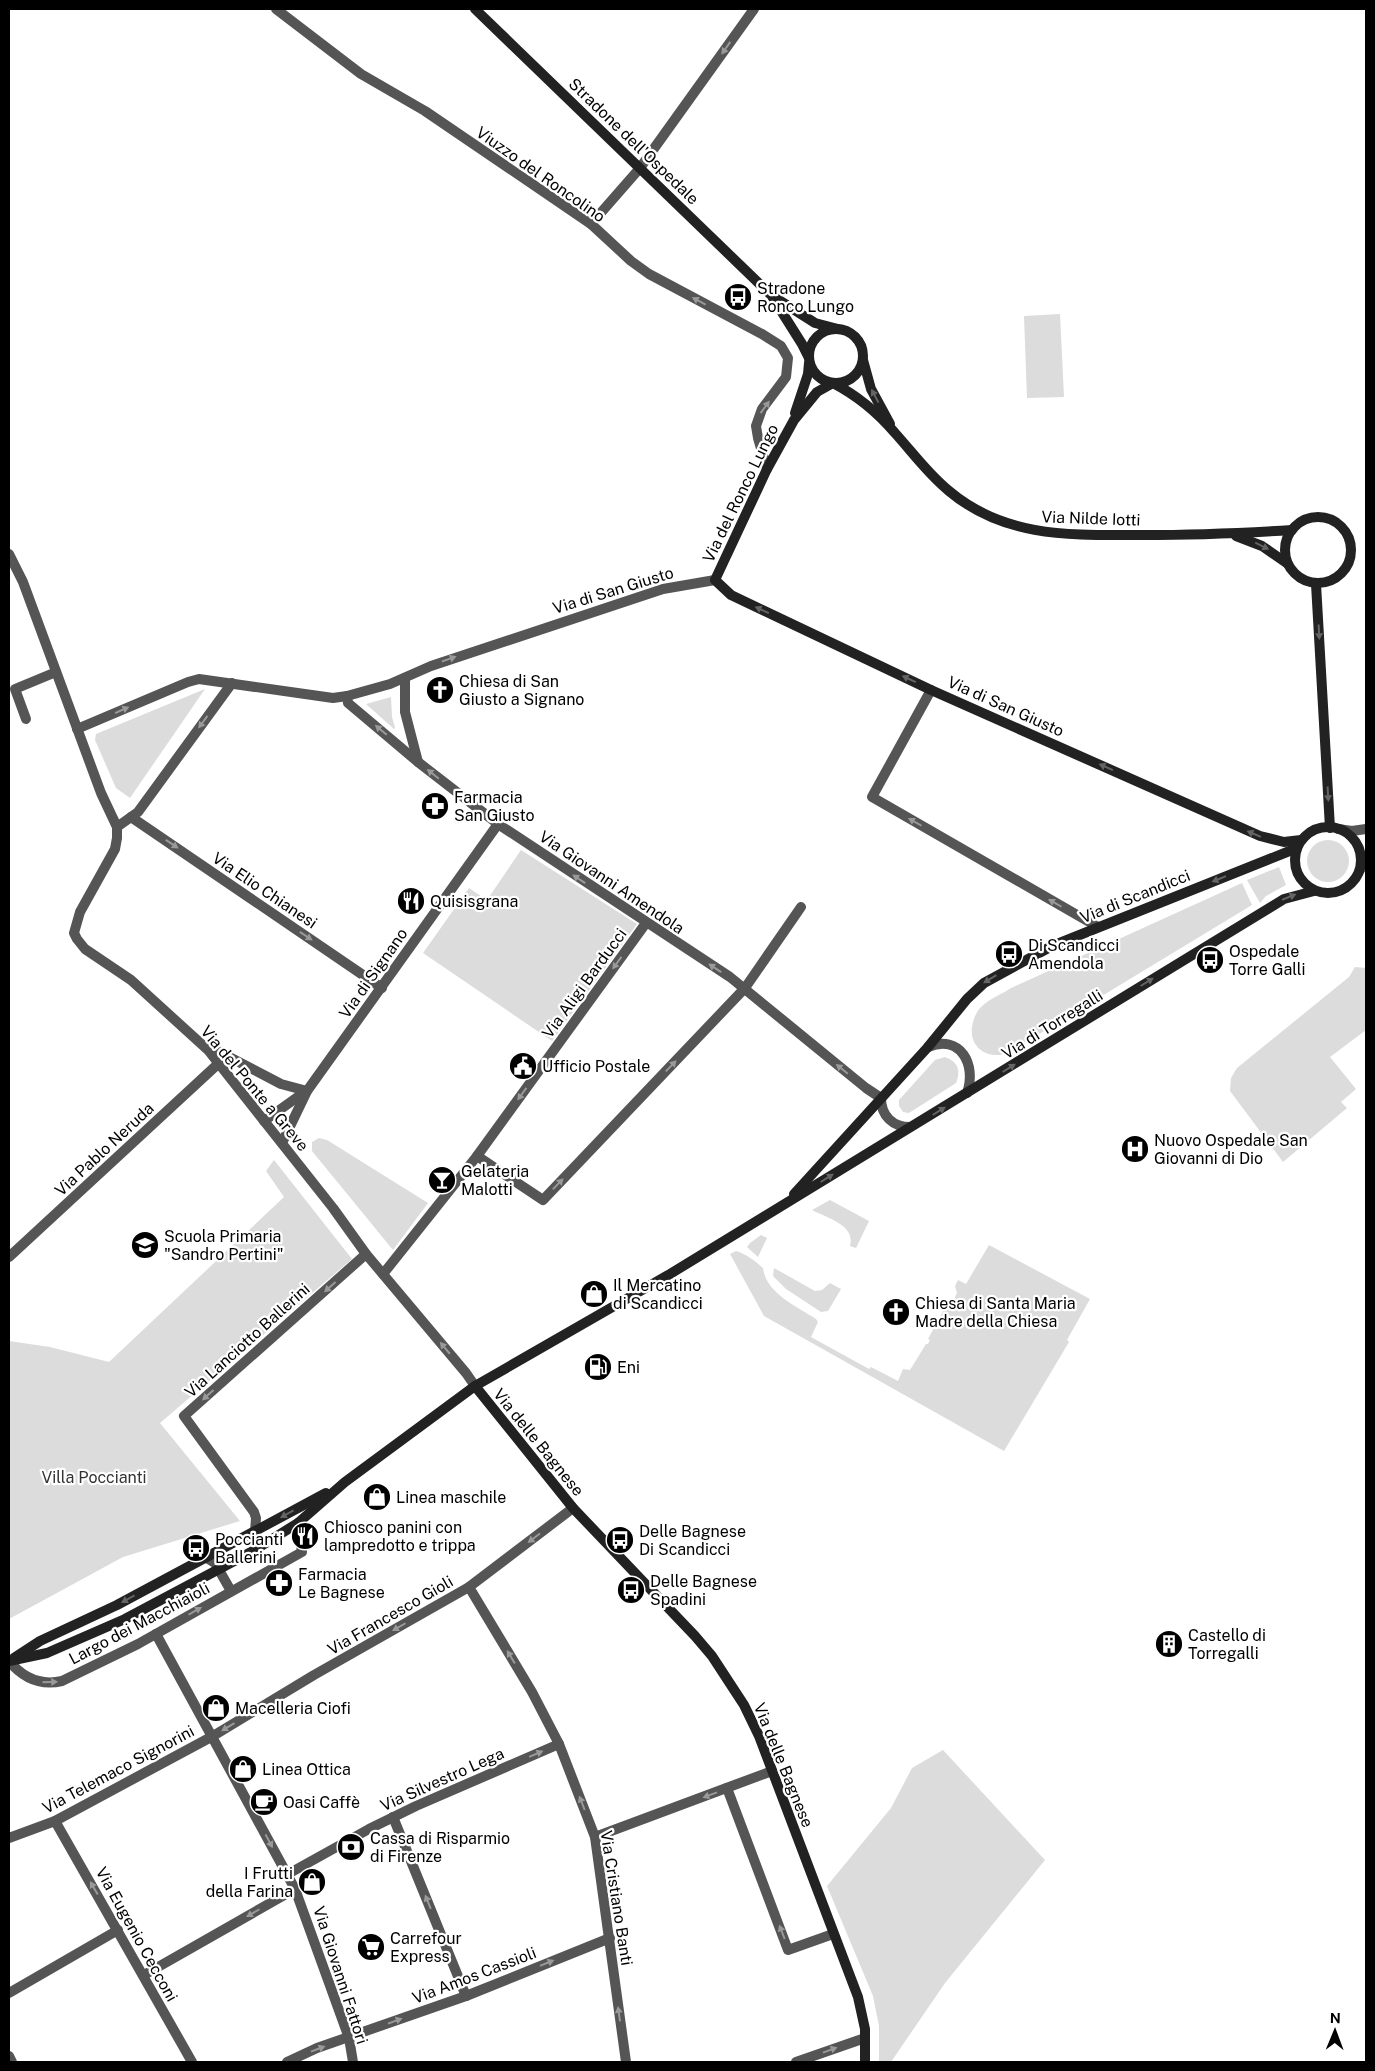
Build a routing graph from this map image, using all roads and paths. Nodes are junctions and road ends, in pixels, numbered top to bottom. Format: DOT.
graph roads {
  1 [pos="276,9"];
  2 [pos="475,9"];
  3 [pos="754,9"];
  4 [pos="640,168"];
  5 [pos="591,224"];
  6 [pos="771,295"];
  7 [pos="838,329"];
  8 [pos="862,357"];
  9 [pos="809,359"];
  10 [pos="833,382"];
  11 [pos="794,420"];
  12 [pos="894,432"];
  13 [pos="767,469"];
  14 [pos="1292,530"];
  15 [pos="1233,534"];
  16 [pos="9,554"];
  17 [pos="1288,564"];
  18 [pos="715,580"];
  19 [pos="1316,584"];
  20 [pos="56,672"];
  21 [pos="405,678"];
  22 [pos="232,682"];
  23 [pos="12,686"];
  24 [pos="931,690"];
  25 [pos="347,696"];
  26 [pos="26,719"];
  27 [pos="77,729"];
  28 [pos="418,762"];
  29 [pos="132,817"];
  30 [pos="498,824"];
  31 [pos="117,827"];
  32 [pos="1334,828"];
  33 [pos="1366,828"];
  34 [pos="1299,844"];
  35 [pos="1366,860"];
  36 [pos="1360,870"];
  37 [pos="1314,891"];
  38 [pos="801,907"];
  39 [pos="646,923"];
  40 [pos="1098,927"];
  41 [pos="382,988"];
  42 [pos="744,988"];
  43 [pos="199,1042"];
  44 [pos="928,1047"];
  45 [pos="219,1063"];
  46 [pos="307,1091"];
  47 [pos="967,1093"];
  48 [pos="881,1098"];
  49 [pos="264,1121"];
  50 [pos="910,1127"];
  51 [pos="282,1143"];
  52 [pos="477,1156"];
  53 [pos="785,1204"];
  54 [pos="366,1254"];
  55 [pos="9,1257"];
  56 [pos="383,1274"];
  57 [pos="475,1386"];
  58 [pos="345,1482"];
  59 [pos="573,1508"];
  60 [pos="298,1523"];
  61 [pos="255,1532"];
  62 [pos="205,1558"];
  63 [pos="219,1568"];
  64 [pos="469,1587"];
  65 [pos="231,1591"];
  66 [pos="156,1634"];
  67 [pos="9,1661"];
  68 [pos="213,1736"];
  69 [pos="559,1744"];
  70 [pos="772,1771"];
  71 [pos="727,1788"];
  72 [pos="393,1817"];
  73 [pos="55,1821"];
  74 [pos="595,1837"];
  75 [pos="9,1838"];
  76 [pos="288,1874"];
  77 [pos="295,1889"];
  78 [pos="118,1930"];
  79 [pos="833,1934"];
  80 [pos="610,1938"];
  81 [pos="144,1975"];
  82 [pos="9,1993"];
  83 [pos="466,1996"];
  84 [pos="349,2038"];
  85 [pos="865,2038"];
  86 [pos="9,2056"];
  87 [pos="12,2062"];
  88 [pos="192,2062"];
  89 [pos="287,2062"];
  90 [pos="353,2062"];
  91 [pos="626,2062"];
  92 [pos="796,2062"];
  93 [pos="865,2062"];
  1 -- 5 [label="street, Viuzzo del Roncolino"];
  2 -- 4 [label="main road, Stradone dell'Ospedale"];
  3 -- 4 [label="street, one-way"];
  4 -- 5 [label="street"];
  4 -- 6 [label="main road, Stradone dell'Ospedale"];
  13 -- 5 [label="street, Viuzzo del Roncolino, one-way"];
  6 -- 7 [label="main road, Stradone dell'Ospedale"];
  6 -- 9 [label="main road, Stradone dell'Ospedale"];
  7 -- 8 [label="main road"];
  7 -- 9 [label="main road"];
  8 -- 10 [label="main road"];
  12 -- 8 [label="main road, Via Nilde Iotti, one-way"];
  9 -- 10 [label="main road"];
  9 -- 11 [label="main road, Via del Ronco Lungo"];
  10 -- 11 [label="main road, Via del Ronco Lungo"];
  10 -- 12 [label="main road, Via Nilde Iotti"];
  11 -- 13 [label="main road, Via del Ronco Lungo"];
  12 -- 15 [label="main road, Via Nilde Iotti"];
  13 -- 18 [label="main road, Via del Ronco Lungo"];
  14 -- 15 [label="main road, Via Nilde Iotti"];
  14 -- 17 [label="main road"];
  14 -- 19 [label="main road, Via Nilde Iotti"];
  15 -- 17 [label="main road, Via Nilde Iotti, one-way"];
  16 -- 20 [label="street"];
  17 -- 19 [label="main road, Via Nilde Iotti"];
  21 -- 18 [label="street, Via di San Giusto, one-way"];
  24 -- 18 [label="main road, Via di San Giusto, one-way"];
  19 -- 32 [label="main road, one-way"];
  20 -- 23 [label="street"];
  20 -- 27 [label="street"];
  21 -- 25 [label="street, Via di San Giusto"];
  21 -- 28 [label="street"];
  22 -- 25 [label="street, Via di San Giusto"];
  27 -- 22 [label="street, Via di San Giusto, one-way"];
  22 -- 29 [label="street, one-way"];
  23 -- 26 [label="street"];
  34 -- 24 [label="main road, Via di San Giusto, one-way"];
  40 -- 24 [label="street, one-way"];
  28 -- 25 [label="street, Via Giovanni Amendola, one-way"];
  27 -- 31 [label="street"];
  30 -- 28 [label="street, Via Giovanni Amendola, one-way"];
  29 -- 31 [label="street"];
  29 -- 41 [label="street, Via Elio Chianesi, one-way"];
  39 -- 30 [label="street, Via Giovanni Amendola, one-way"];
  30 -- 41 [label="street, Via di Signano"];
  31 -- 43 [label="street, Via del Ponte a Greve"];
  32 -- 33 [label="street, Via di Scandicci"];
  32 -- 34 [label="main road, Via di Scandicci"];
  32 -- 36 [label="main road"];
  34 -- 37 [label="main road"];
  34 -- 40 [label="main road, Via di Scandicci, one-way"];
  35 -- 36 [label="street"];
  36 -- 37 [label="main road"];
  47 -- 37 [label="main road, Via di Torregalli, one-way"];
  38 -- 42 [label="street"];
  42 -- 39 [label="street, Via Giovanni Amendola, one-way"];
  39 -- 52 [label="street, Via Aligi Barducci, one-way"];
  40 -- 44 [label="main road, Via di Scandicci, one-way"];
  41 -- 46 [label="street, Via di Signano"];
  48 -- 42 [label="street, Via Giovanni Amendola, one-way"];
  52 -- 42 [label="street, one-way"];
  43 -- 45 [label="street, Via del Ponte a Greve"];
  43 -- 46 [label="street"];
  44 -- 47 [label="street"];
  44 -- 48 [label="main road, Via di Scandicci"];
  45 -- 49 [label="street, Via del Ponte a Greve"];
  45 -- 55 [label="street, Via Pablo Neruda"];
  46 -- 49 [label="street"];
  46 -- 51 [label="street"];
  50 -- 47 [label="main road, Via di Torregalli, one-way"];
  48 -- 50 [label="street"];
  48 -- 53 [label="main road, Via di Torregalli"];
  49 -- 51 [label="street, Via del Ponte a Greve"];
  53 -- 50 [label="main road, Via di Torregalli, one-way"];
  51 -- 54 [label="street, Via del Ponte a Greve"];
  52 -- 56 [label="street, Via Aligi Barducci"];
  53 -- 57 [label="main road, Via di Torregalli"];
  54 -- 56 [label="street, Via del Ponte a Greve"];
  54 -- 61 [label="street, Via Lanciotto Ballerini, one-way"];
  57 -- 56 [label="street, Via del Ponte a Greve, one-way"];
  57 -- 58 [label="main road, Via di Torregalli"];
  57 -- 59 [label="main road, Via delle Bagnese"];
  58 -- 60 [label="main road"];
  58 -- 61 [label="main road, one-way"];
  59 -- 64 [label="street, Via Francesco Gioli, one-way"];
  59 -- 70 [label="main road, Via delle Bagnese"];
  60 -- 63 [label="main road"];
  60 -- 65 [label="street, Largo dei Macchiaioli"];
  61 -- 62 [label="main road"];
  62 -- 63 [label="street, Largo dei Macchiaioli"];
  62 -- 67 [label="main road, one-way"];
  63 -- 65 [label="street, Largo dei Macchiaioli"];
  63 -- 67 [label="main road"];
  64 -- 68 [label="street, Via Francesco Gioli, one-way"];
  69 -- 64 [label="street, Via Cristiano Banti, one-way"];
  66 -- 65 [label="street, Largo dei Macchiaioli, one-way"];
  67 -- 66 [label="street, Largo dei Macchiaioli, one-way"];
  66 -- 68 [label="street, Via Giovanni Fattori"];
  68 -- 73 [label="street, Via Telemaco Signorini"];
  68 -- 76 [label="street, Via Giovanni Fattori, one-way"];
  72 -- 69 [label="street, Via Silvestro Lega, one-way"];
  74 -- 69 [label="street, Via Cristiano Banti, one-way"];
  70 -- 71 [label="street"];
  70 -- 79 [label="main road, Via delle Bagnese"];
  71 -- 74 [label="street, one-way"];
  79 -- 71 [label="street, one-way"];
  72 -- 76 [label="street, Via Silvestro Lega"];
  83 -- 72 [label="street, one-way"];
  73 -- 75 [label="street, Via Telemaco Signorini"];
  78 -- 73 [label="street, Via Eugenio Cecconi, one-way"];
  74 -- 80 [label="street, Via Cristiano Banti"];
  76 -- 77 [label="street, Via Giovanni Fattori"];
  77 -- 81 [label="street, one-way"];
  77 -- 84 [label="street, Via Giovanni Fattori"];
  78 -- 81 [label="street, Via Eugenio Cecconi"];
  78 -- 82 [label="street"];
  79 -- 85 [label="main road, Via delle Bagnese"];
  83 -- 80 [label="street, Via Amos Cassioli, one-way"];
  91 -- 80 [label="street, Via Cristiano Banti, one-way"];
  81 -- 88 [label="street, Via Eugenio Cecconi"];
  84 -- 83 [label="street, Via Amos Cassioli, one-way"];
  89 -- 84 [label="street, Via Amos Cassioli, one-way"];
  84 -- 90 [label="street, Via Giovanni Fattori"];
  92 -- 85 [label="street, one-way"];
  85 -- 93 [label="main road, Via delle Bagnese"];
  86 -- 87 [label="street"];
}
